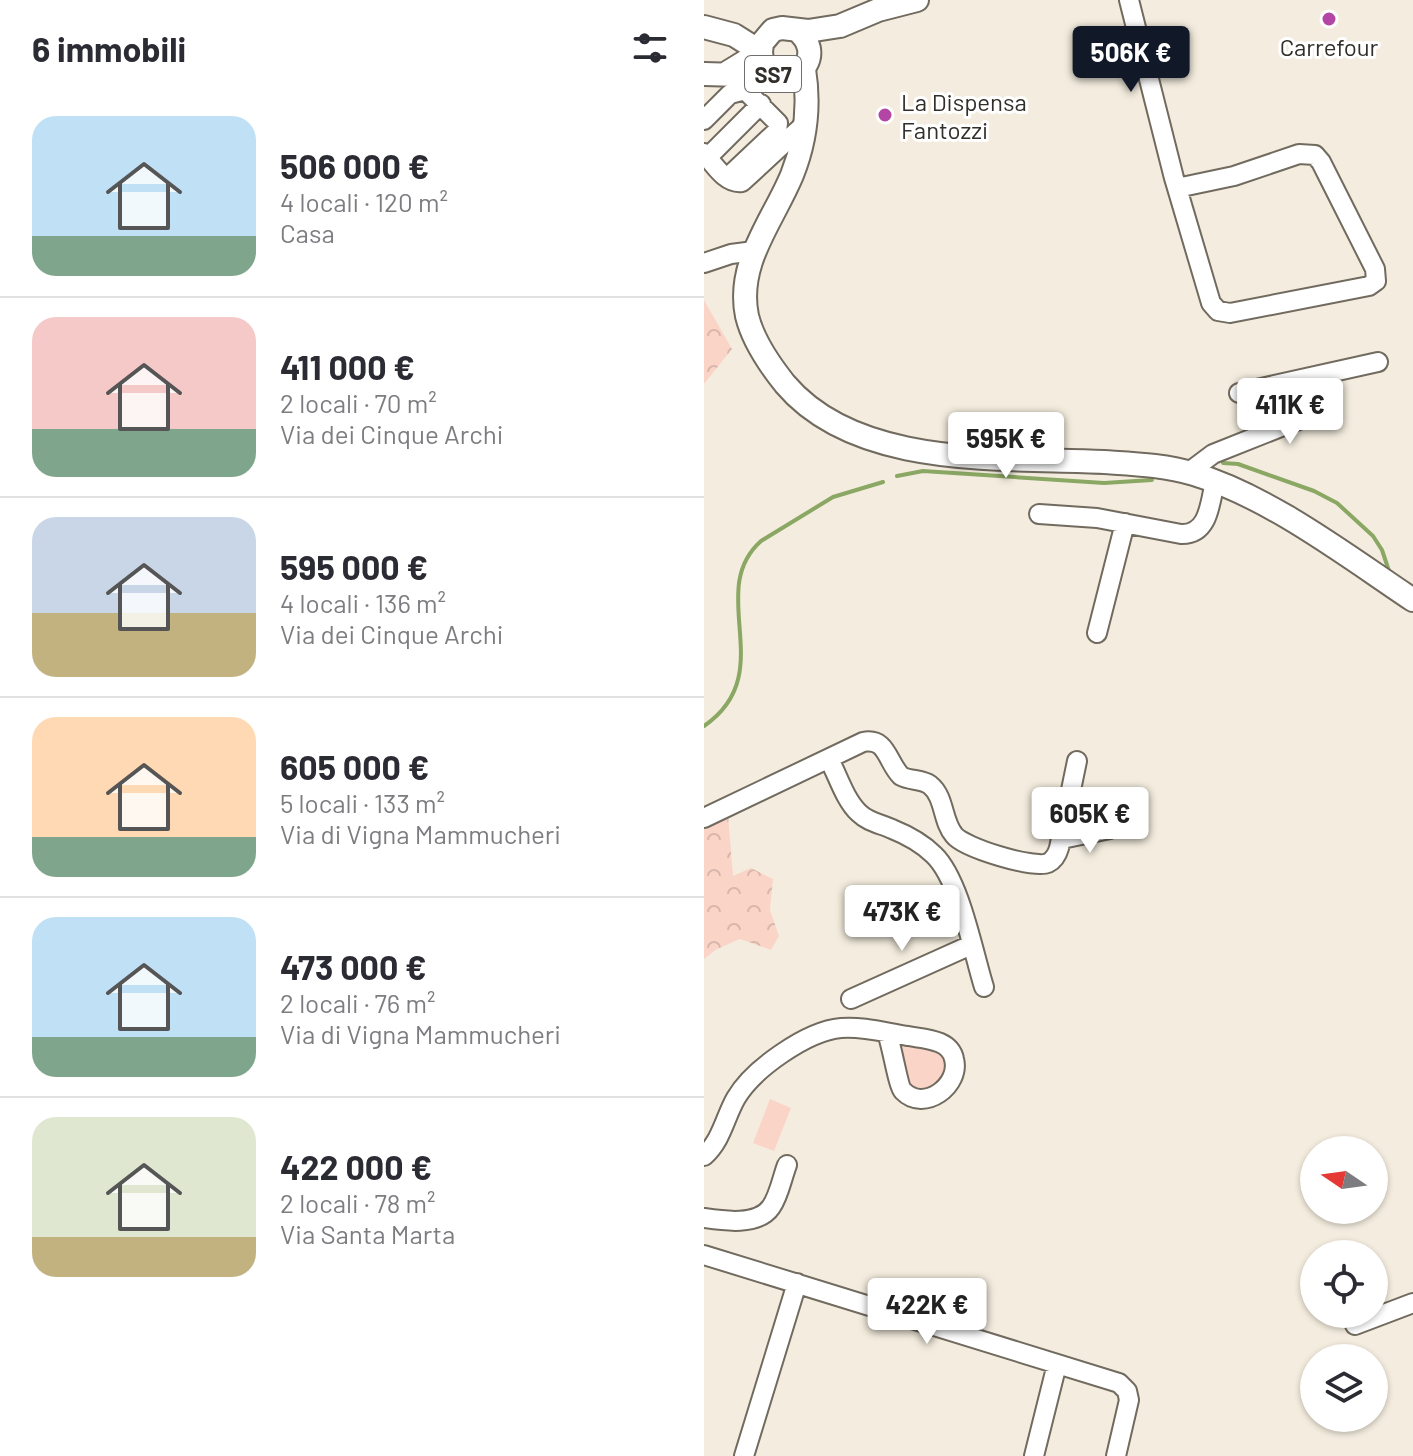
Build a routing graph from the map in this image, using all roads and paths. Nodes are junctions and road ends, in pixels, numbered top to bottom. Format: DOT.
graph roads {
  1 [pos="917,0"];
  2 [pos="1129,0"];
  3 [pos="840,26"];
  4 [pos="714,28"];
  5 [pos="773,30"];
  6 [pos="798,31"];
  7 [pos="761,52"];
  8 [pos="807,61"];
  9 [pos="712,75"];
  10 [pos="777,75"];
  11 [pos="761,104"];
  12 [pos="704,120"];
  13 [pos="807,122"];
  14 [pos="706,155"];
  15 [pos="727,178"];
  16 [pos="1176,183"];
  17 [pos="754,251"];
  18 [pos="704,263"];
  19 [pos="1378,362"];
  20 [pos="1310,377"];
  21 [pos="1276,385"];
  22 [pos="1239,393"];
  23 [pos="1283,426"];
  24 [pos="1189,472"];
  25 [pos="1215,481"];
  26 [pos="1039,514"];
  27 [pos="1125,523"];
  28 [pos="1413,600"];
  29 [pos="1097,633"];
  30 [pos="829,759"];
  31 [pos="1077,761"];
  32 [pos="704,818"];
  33 [pos="1110,829"];
  34 [pos="1062,839"];
  35 [pos="971,945"];
  36 [pos="984,987"];
  37 [pos="851,999"];
  38 [pos="887,1033"];
  39 [pos="704,1156"];
  40 [pos="787,1165"];
  41 [pos="704,1218"];
  42 [pos="704,1255"];
  43 [pos="797,1283"];
  44 [pos="1413,1303"];
  45 [pos="1388,1312"];
  46 [pos="1057,1364"];
  47 [pos="744,1456"];
  48 [pos="1034,1456"];
  49 [pos="1116,1456"];
  1 -- 3 [label="main road, SS7"];
  2 -- 16 [label="street"];
  3 -- 6 [label="main road, SS7"];
  3 -- 8 [label="main road, SS7"];
  4 -- 5 [label="main road, SS7"];
  4 -- 7 [label="main road, SS7"];
  5 -- 6 [label="main road, SS7"];
  5 -- 7 [label="main road, SS7"];
  6 -- 8 [label="main road, SS7"];
  7 -- 9 [label="main road"];
  7 -- 10 [label="main road, SS7"];
  8 -- 10 [label="main road, SS7"];
  8 -- 13 [label="main road"];
  9 -- 10 [label="main road"];
  10 -- 13 [label="main road"];
  11 -- 12 [label="street"];
  11 -- 14 [label="street"];
  11 -- 15 [label="street"];
  13 -- 15 [label="street"];
  13 -- 17 [label="main road"];
  14 -- 15 [label="street"];
  16 -- 16 [label="street"];
  17 -- 18 [label="street"];
  17 -- 24 [label="main road"];
  19 -- 20 [label="street"];
  20 -- 21 [label="street"];
  20 -- 23 [label="street"];
  21 -- 22 [label="street"];
  21 -- 23 [label="street"];
  23 -- 24 [label="street"];
  24 -- 25 [label="main road"];
  25 -- 27 [label="street"];
  25 -- 28 [label="main road"];
  26 -- 27 [label="street"];
  27 -- 29 [label="street"];
  30 -- 32 [label="street"];
  30 -- 34 [label="street"];
  30 -- 35 [label="street"];
  31 -- 34 [label="street"];
  33 -- 34 [label="street"];
  35 -- 36 [label="street"];
  35 -- 37 [label="street"];
  38 -- 39 [label="street"];
  40 -- 41 [label="street"];
  42 -- 43 [label="street"];
  43 -- 46 [label="street"];
  43 -- 47 [label="street"];
  44 -- 45 [label="street"];
  46 -- 48 [label="street"];
  46 -- 49 [label="street"];
}
